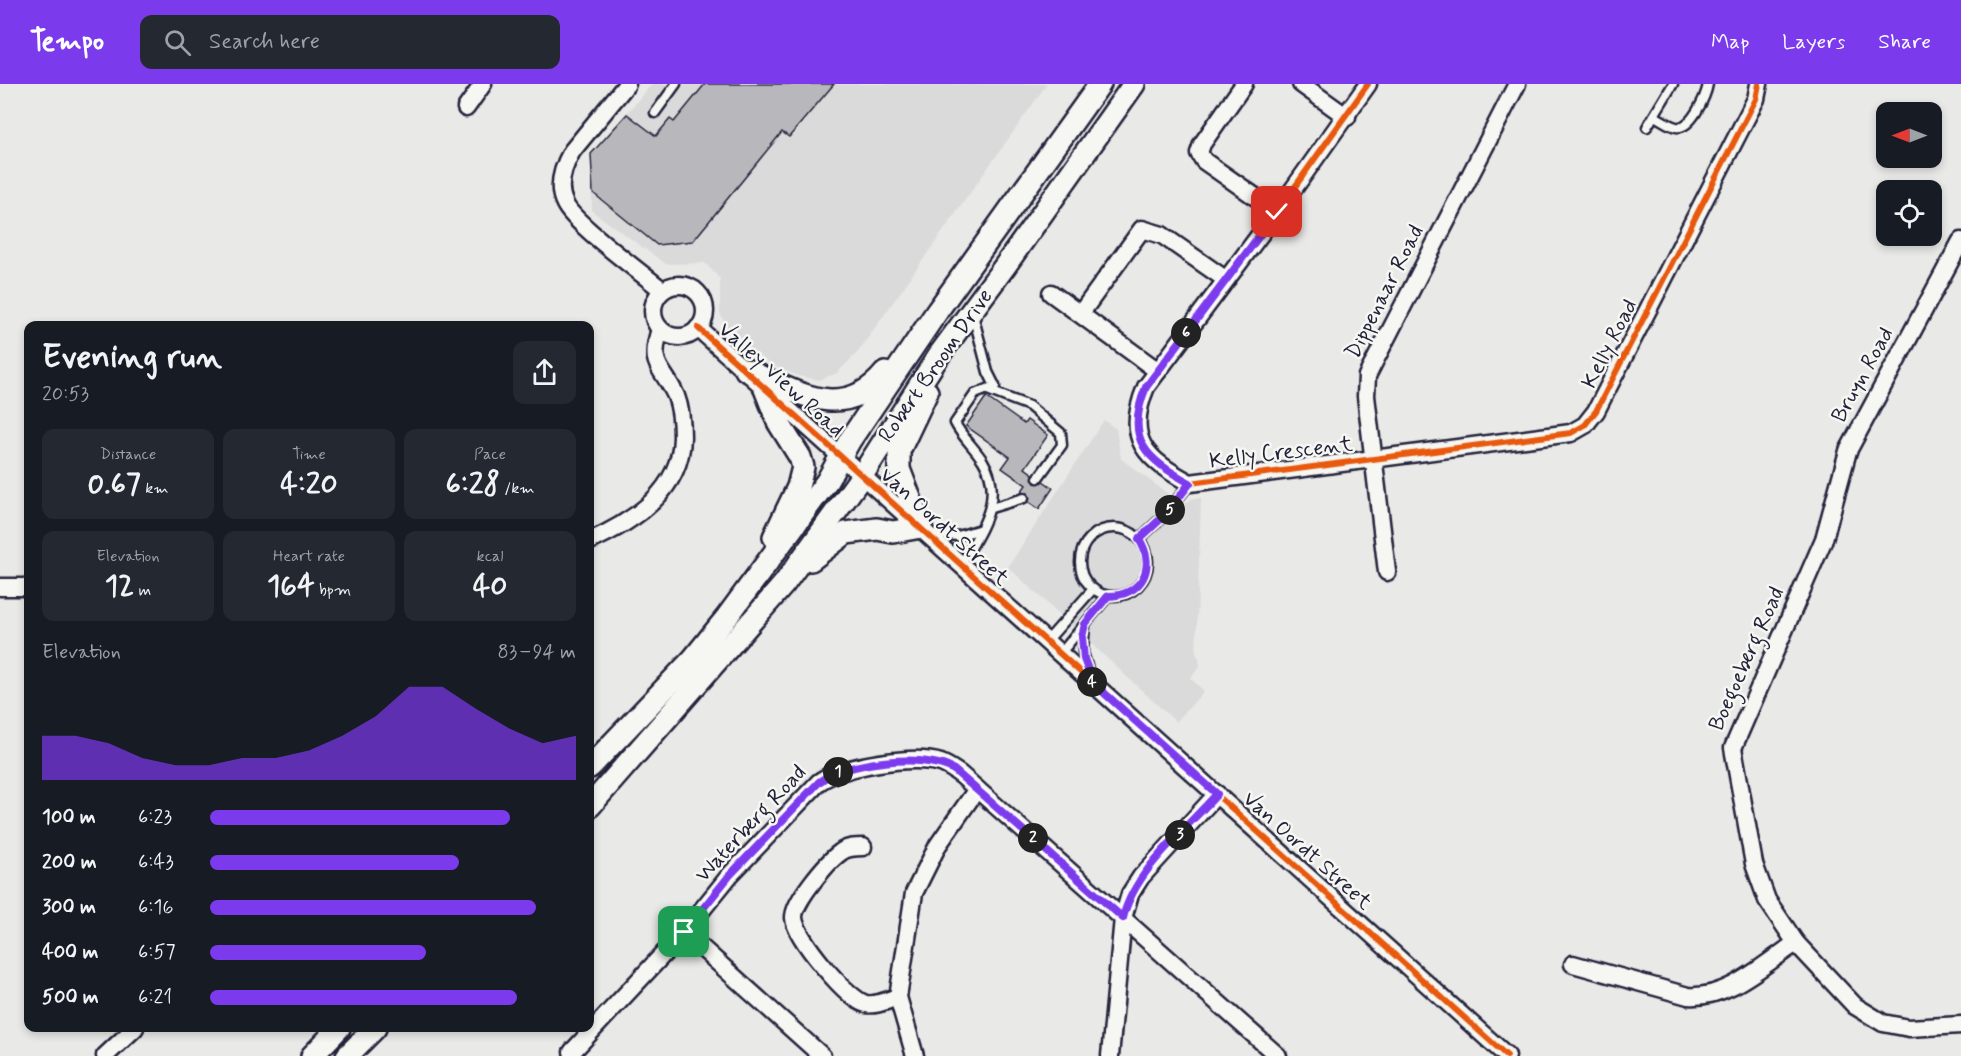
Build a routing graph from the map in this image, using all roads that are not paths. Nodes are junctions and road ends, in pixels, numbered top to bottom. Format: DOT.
graph roads {
  1 [pos="483,84"];
  2 [pos="627,84"];
  3 [pos="676,84"];
  4 [pos="1100,84"];
  5 [pos="1134,84"];
  6 [pos="1244,84"];
  7 [pos="1302,84"];
  8 [pos="1368,84"];
  9 [pos="1517,84"];
  10 [pos="1673,84"];
  11 [pos="1708,84"];
  12 [pos="1759,84"];
  13 [pos="466,108"];
  14 [pos="655,112"];
  15 [pos="1654,116"];
  16 [pos="1347,117"];
  17 [pos="1647,127"];
  18 [pos="1277,212"];
  19 [pos="1961,241"];
  20 [pos="1225,279"];
  21 [pos="662,290"];
  22 [pos="1051,293"];
  23 [pos="938,310"];
  24 [pos="972,312"];
  25 [pos="1081,313"];
  26 [pos="698,328"];
  27 [pos="660,329"];
  28 [pos="939,355"];
  29 [pos="746,370"];
  30 [pos="1158,371"];
  31 [pos="765,389"];
  32 [pos="990,390"];
  33 [pos="840,458"];
  34 [pos="1373,460"];
  35 [pos="861,477"];
  36 [pos="1038,478"];
  37 [pos="1190,483"];
  38 [pos="1024,498"];
  39 [pos="991,508"];
  40 [pos="981,529"];
  41 [pos="924,531"];
  42 [pos="1139,539"];
  43 [pos="1824,539"];
  44 [pos="594,540"];
  45 [pos="961,566"];
  46 [pos="1387,572"];
  47 [pos="784,584"];
  48 [pos="0,587"];
  49 [pos="24,587"];
  50 [pos="748,588"];
  51 [pos="1093,589"];
  52 [pos="1108,596"];
  53 [pos="1085,624"];
  54 [pos="1046,642"];
  55 [pos="1060,654"];
  56 [pos="1093,683"];
  57 [pos="594,763"];
  58 [pos="976,789"];
  59 [pos="1217,794"];
  60 [pos="594,801"];
  61 [pos="863,847"];
  62 [pos="1123,918"];
  63 [pos="684,932"];
  64 [pos="1796,943"];
  65 [pos="1573,964"];
  66 [pos="898,997"];
  67 [pos="1961,1025"];
  68 [pos="594,1028"];
  69 [pos="127,1032"];
  70 [pos="335,1032"];
  71 [pos="371,1032"];
  72 [pos="591,1032"];
  73 [pos="572,1052"];
  74 [pos="105,1056"];
  75 [pos="312,1056"];
  76 [pos="347,1056"];
  77 [pos="822,1056"];
  78 [pos="915,1056"];
  79 [pos="1110,1056"];
  80 [pos="1278,1056"];
  81 [pos="1507,1056"];
  1 -- 13 [label="street"];
  2 -- 21 [label="street"];
  3 -- 14 [label="lane"];
  4 -- 23 [label="street, Robert Broom Drive"];
  5 -- 24 [label="street, Robert Broom Drive"];
  6 -- 18 [label="street"];
  7 -- 16 [label="street"];
  8 -- 16 [label="street, Kelly Crescent"];
  9 -- 34 [label="street, Dippenaar Road"];
  10 -- 15 [label="lane"];
  11 -- 15 [label="lane"];
  12 -- 34 [label="street, Kelly Road"];
  15 -- 17 [label="lane"];
  16 -- 18 [label="street, Kelly Crescent"];
  18 -- 20 [label="street, Kelly Crescent"];
  19 -- 43 [label="street, Bruyn Road"];
  20 -- 25 [label="street"];
  20 -- 30 [label="street, Kelly Crescent"];
  21 -- 26 [label="street, Valley View Road"];
  21 -- 27 [label="street"];
  22 -- 25 [label="street"];
  23 -- 29 [label="street"];
  23 -- 33 [label="street, Robert Broom Drive"];
  24 -- 28 [label="street, Robert Broom Drive"];
  24 -- 32 [label="lane"];
  25 -- 30 [label="street"];
  26 -- 27 [label="street, Valley View Road"];
  26 -- 29 [label="street, Valley View Road"];
  27 -- 44 [label="street"];
  28 -- 35 [label="street, Robert Broom Drive"];
  28 -- 41 [label="street"];
  29 -- 31 [label="street, Valley View Road"];
  30 -- 37 [label="street, Kelly Crescent"];
  31 -- 33 [label="street, Valley View Road"];
  31 -- 50 [label="street"];
  32 -- 36 [label="lane"];
  32 -- 39 [label="lane"];
  33 -- 35 [label="street, Van Oordt Street"];
  33 -- 50 [label="street, Robert Broom Drive"];
  34 -- 37 [label="street, Kelly Crescent"];
  34 -- 46 [label="street, Dippenaar Road"];
  35 -- 41 [label="street, Van Oordt Street"];
  35 -- 47 [label="street, Robert Broom Drive"];
  37 -- 42 [label="lane"];
  38 -- 39 [label="lane"];
  39 -- 40 [label="lane"];
  40 -- 41 [label="lane"];
  40 -- 45 [label="lane"];
  41 -- 45 [label="street, Van Oordt Street"];
  41 -- 47 [label="street"];
  42 -- 51 [label="lane"];
  42 -- 52 [label="lane"];
  43 -- 64 [label="street, Boegoeberg Road"];
  45 -- 54 [label="street, Van Oordt Street"];
  47 -- 60 [label="street, Robert Broom Drive"];
  48 -- 49 [label="street"];
  50 -- 57 [label="street, Robert Broom Drive"];
  51 -- 52 [label="lane"];
  51 -- 54 [label="lane"];
  52 -- 53 [label="lane"];
  53 -- 55 [label="lane"];
  53 -- 56 [label="lane"];
  54 -- 55 [label="street, Van Oordt Street"];
  55 -- 56 [label="street, Van Oordt Street"];
  56 -- 59 [label="street, Van Oordt Street"];
  58 -- 62 [label="street, Waterberg Road"];
  58 -- 63 [label="street, Waterberg Road"];
  58 -- 66 [label="street"];
  59 -- 62 [label="street"];
  59 -- 81 [label="street, Van Oordt Street"];
  61 -- 66 [label="street"];
  62 -- 79 [label="street"];
  62 -- 80 [label="street, Waterberg Road"];
  63 -- 68 [label="street, Waterberg Road"];
  63 -- 77 [label="street"];
  64 -- 65 [label="street"];
  64 -- 67 [label="street, Boegoeberg Road"];
  66 -- 78 [label="street"];
  69 -- 74 [label="street"];
  70 -- 75 [label="street"];
  71 -- 76 [label="street"];
  72 -- 73 [label="street, Waterberg Road"];
}
